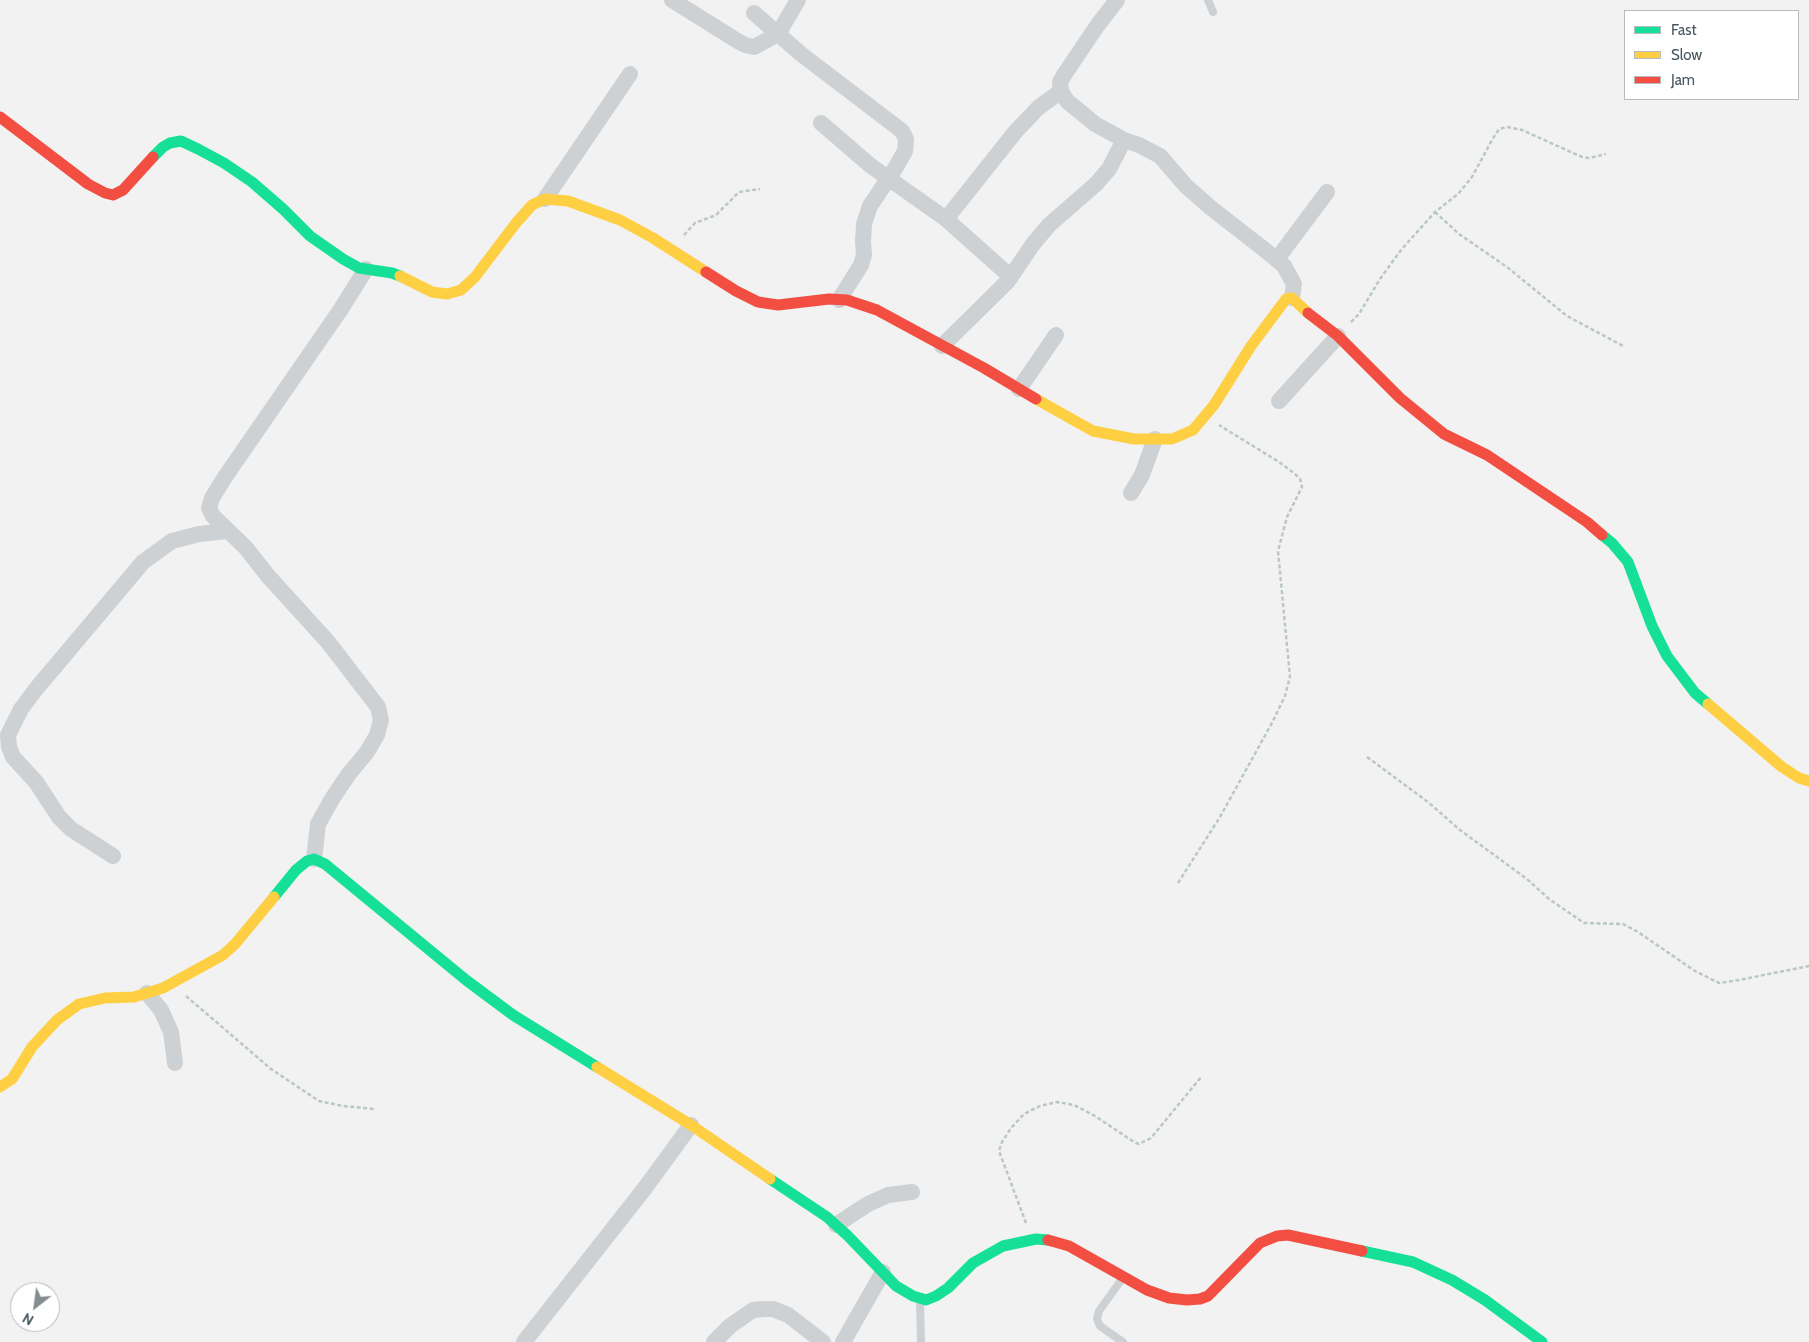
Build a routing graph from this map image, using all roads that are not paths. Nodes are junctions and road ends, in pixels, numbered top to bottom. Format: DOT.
graph roads {
  1 [pos="672,0"];
  2 [pos="798,0"];
  3 [pos="1117,0"];
  4 [pos="1208,0"];
  5 [pos="1213,12"];
  6 [pos="754,13"];
  7 [pos="778,34"];
  8 [pos="630,74"];
  9 [pos="1061,91"];
  10 [pos="0,117"];
  11 [pos="821,123"];
  12 [pos="1124,140"];
  13 [pos="888,178"];
  14 [pos="1327,192"];
  15 [pos="545,200"];
  16 [pos="946,219"];
  17 [pos="1277,259"];
  18 [pos="366,269"];
  19 [pos="1011,277"];
  20 [pos="1292,298"];
  21 [pos="840,300"];
  22 [pos="1056,335"];
  23 [pos="1338,336"];
  24 [pos="942,346"];
  25 [pos="1019,389"];
  26 [pos="1279,401"];
  27 [pos="1155,439"];
  28 [pos="1131,493"];
  29 [pos="227,531"];
  30 [pos="1809,781"];
  31 [pos="113,856"];
  32 [pos="314,859"];
  33 [pos="147,993"];
  34 [pos="175,1064"];
  35 [pos="0,1087"];
  36 [pos="691,1125"];
  37 [pos="912,1192"];
  38 [pos="836,1225"];
  39 [pos="883,1272"];
  40 [pos="1123,1277"];
  41 [pos="920,1298"];
  42 [pos="524,1342"];
  43 [pos="714,1342"];
  44 [pos="823,1342"];
  45 [pos="843,1342"];
  46 [pos="921,1342"];
  47 [pos="1123,1342"];
  48 [pos="1542,1342"];
  1 -- 7 [label="street"];
  2 -- 7 [label="street"];
  3 -- 9 [label="street"];
  4 -- 5 [label="lane"];
  6 -- 7 [label="street"];
  7 -- 13 [label="street"];
  8 -- 15 [label="street"];
  9 -- 12 [label="street"];
  9 -- 16 [label="street"];
  10 -- 18 [label="street"];
  11 -- 13 [label="street"];
  12 -- 17 [label="street"];
  12 -- 19 [label="street"];
  13 -- 16 [label="street"];
  13 -- 21 [label="street"];
  14 -- 17 [label="street"];
  15 -- 18 [label="street"];
  15 -- 21 [label="street"];
  16 -- 19 [label="street"];
  17 -- 20 [label="street"];
  18 -- 29 [label="street"];
  19 -- 24 [label="street"];
  20 -- 23 [label="street"];
  20 -- 27 [label="street"];
  21 -- 24 [label="street"];
  22 -- 25 [label="street"];
  23 -- 26 [label="street"];
  23 -- 30 [label="street"];
  24 -- 25 [label="street"];
  25 -- 27 [label="street"];
  27 -- 28 [label="street"];
  29 -- 31 [label="street"];
  29 -- 32 [label="street"];
  32 -- 33 [label="street"];
  32 -- 36 [label="street"];
  33 -- 34 [label="street"];
  33 -- 35 [label="street"];
  36 -- 38 [label="street"];
  36 -- 42 [label="street"];
  37 -- 38 [label="street"];
  38 -- 39 [label="street"];
  39 -- 41 [label="street"];
  39 -- 45 [label="street"];
  40 -- 41 [label="street"];
  40 -- 47 [label="lane"];
  40 -- 48 [label="street"];
  41 -- 46 [label="lane"];
  43 -- 44 [label="street"];
}
